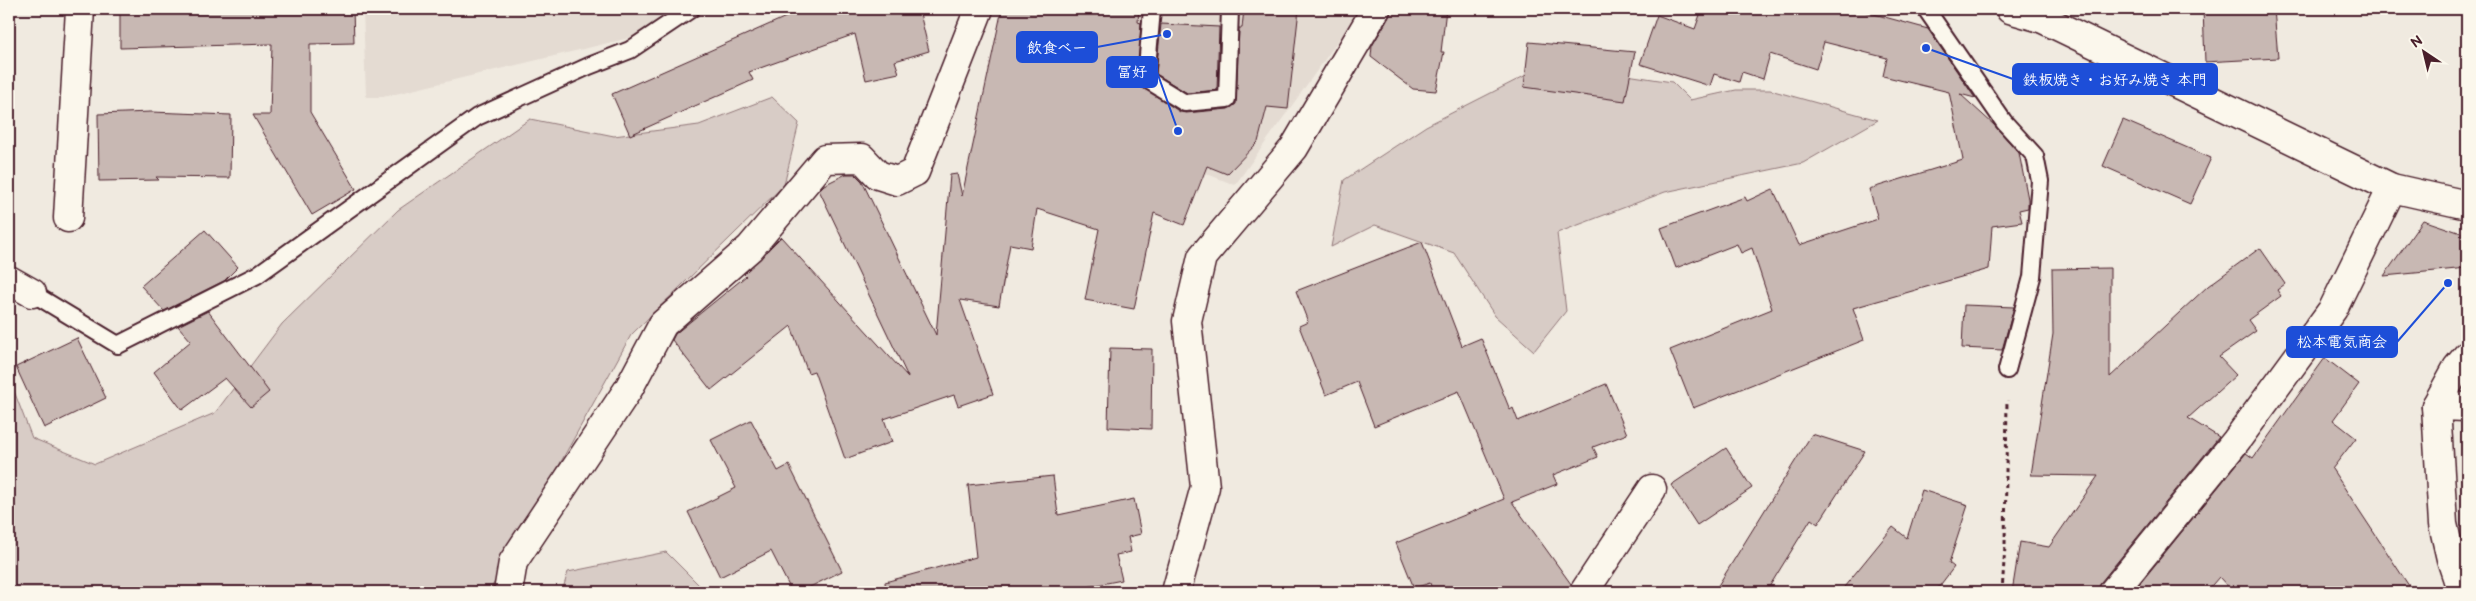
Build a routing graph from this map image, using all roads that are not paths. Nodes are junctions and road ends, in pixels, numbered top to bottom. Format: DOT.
graph roads {
  1 [pos="80,9"];
  2 [pos="691,9"];
  3 [pos="979,9"];
  4 [pos="1152,9"];
  5 [pos="1230,9"];
  6 [pos="1376,9"];
  7 [pos="1926,9"];
  8 [pos="2010,9"];
  9 [pos="2039,14"];
  10 [pos="2392,188"];
  11 [pos="2467,205"];
  12 [pos="68,218"];
  13 [pos="9,280"];
  14 [pos="32,293"];
  15 [pos="2467,356"];
  16 [pos="2007,370"];
  17 [pos="2436,406"];
  18 [pos="2467,407"];
  19 [pos="1652,489"];
  20 [pos="508,592"];
  21 [pos="1176,592"];
  22 [pos="1584,592"];
  23 [pos="2113,592"];
  24 [pos="2462,592"];
  1 -- 12 [label="street"];
  2 -- 14 [label="lane"];
  3 -- 20 [label="street"];
  4 -- 5 [label="lane"];
  6 -- 21 [label="street"];
  7 -- 16 [label="lane"];
  8 -- 9 [label="street"];
  9 -- 10 [label="street"];
  10 -- 11 [label="street"];
  10 -- 23 [label="street"];
  13 -- 14 [label="street"];
  15 -- 17 [label="street"];
  17 -- 18 [label="street"];
  17 -- 24 [label="street"];
  19 -- 22 [label="street"];
}
